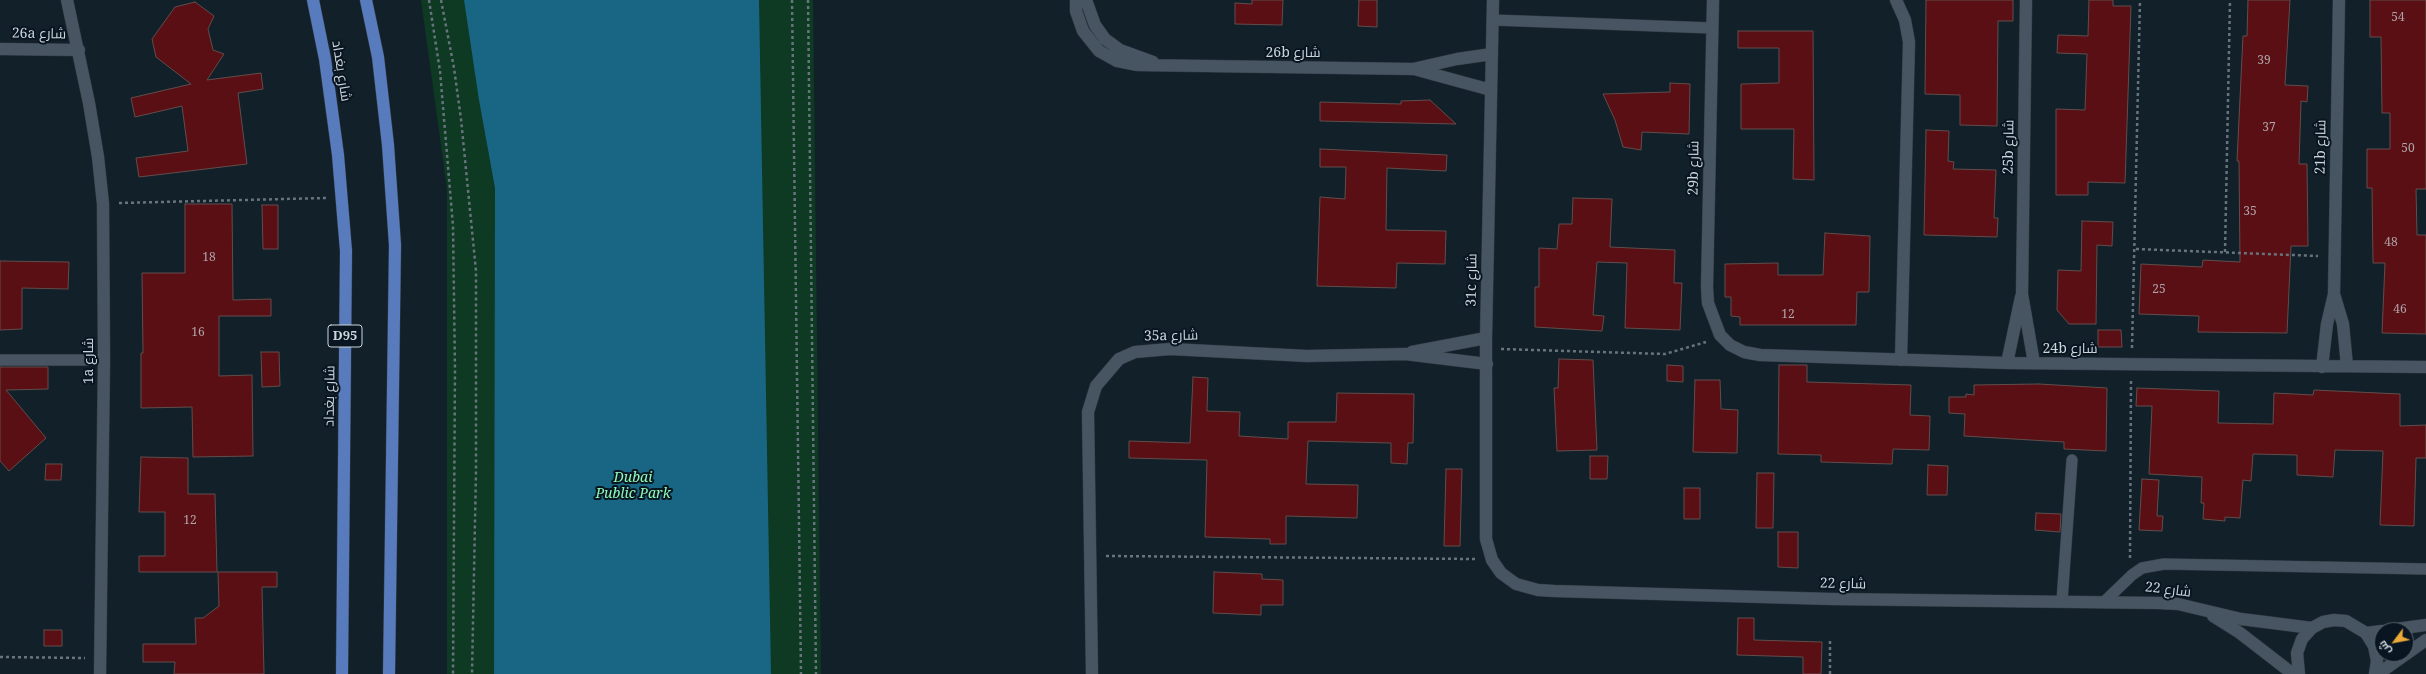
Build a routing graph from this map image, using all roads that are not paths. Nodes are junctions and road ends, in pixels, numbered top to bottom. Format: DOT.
graph roads {
  1 [pos="67,0"];
  2 [pos="314,0"];
  3 [pos="366,0"];
  4 [pos="1076,0"];
  5 [pos="1086,0"];
  6 [pos="1493,0"];
  7 [pos="1713,0"];
  8 [pos="1896,0"];
  9 [pos="2026,0"];
  10 [pos="2338,0"];
  11 [pos="1493,20"];
  12 [pos="1712,28"];
  13 [pos="0,49"];
  14 [pos="79,50"];
  15 [pos="1492,54"];
  16 [pos="1174,67"];
  17 [pos="1413,69"];
  18 [pos="1492,90"];
  19 [pos="2022,294"];
  20 [pos="2334,294"];
  21 [pos="1720,335"];
  22 [pos="1486,343"];
  23 [pos="1405,354"];
  24 [pos="0,360"];
  25 [pos="104,360"];
  26 [pos="1901,360"];
  27 [pos="2007,363"];
  28 [pos="1487,364"];
  29 [pos="2034,364"];
  30 [pos="2322,366"];
  31 [pos="2346,366"];
  32 [pos="2426,367"];
  33 [pos="2072,460"];
  34 [pos="1492,560"];
  35 [pos="2426,569"];
  36 [pos="2062,601"];
  37 [pos="2106,601"];
  38 [pos="2205,611"];
  39 [pos="2426,625"];
  40 [pos="2414,627"];
  41 [pos="2312,628"];
  42 [pos="2374,632"];
  43 [pos="2366,633"];
  44 [pos="2426,640"];
  45 [pos="100,674"];
  46 [pos="342,674"];
  47 [pos="389,674"];
  48 [pos="1092,674"];
  49 [pos="2293,674"];
  50 [pos="2299,674"];
  51 [pos="2375,674"];
  52 [pos="2378,674"];
  1 -- 14 [label="street, 1a شارع"];
  2 -- 46 [label="main road, شارع بغداد / D95"];
  3 -- 47 [label="main road"];
  4 -- 16 [label="street, 26b شارع"];
  5 -- 16 [label="street, 26b شارع"];
  6 -- 11 [label="street, 31c شارع"];
  7 -- 12 [label="street, 29b شارع"];
  8 -- 26 [label="street"];
  9 -- 19 [label="street, 25b شارع"];
  10 -- 20 [label="street, 21b شارع"];
  11 -- 12 [label="lane"];
  11 -- 15 [label="street, 31c شارع"];
  12 -- 21 [label="street, 29b شارع"];
  13 -- 14 [label="street, 26a شارع"];
  14 -- 25 [label="street, 1a شارع"];
  15 -- 17 [label="street, 26b شارع"];
  15 -- 18 [label="street, 31c شارع"];
  16 -- 17 [label="street, 26b شارع"];
  17 -- 18 [label="street, 26b شارع"];
  18 -- 22 [label="street, 31c شارع"];
  19 -- 27 [label="street, 25b شارع"];
  19 -- 29 [label="street, 25b شارع"];
  20 -- 30 [label="street, 21b شارع"];
  20 -- 31 [label="street, 21b شارع"];
  21 -- 26 [label="street, 24b شارع"];
  22 -- 23 [label="street, 35a شارع"];
  22 -- 28 [label="street, 31c شارع"];
  23 -- 28 [label="street, 35a شارع"];
  23 -- 48 [label="street, 35a شارع"];
  24 -- 25 [label="lane"];
  25 -- 45 [label="street, 1a شارع"];
  26 -- 27 [label="street, 24b شارع"];
  27 -- 29 [label="street, 24b شارع"];
  28 -- 34 [label="street, 31c شارع"];
  29 -- 30 [label="street, 24b شارع"];
  30 -- 31 [label="street, 24b شارع"];
  31 -- 32 [label="street, 24b شارع"];
  33 -- 36 [label="lane"];
  34 -- 36 [label="street, شارع 22"];
  35 -- 37 [label="lane"];
  36 -- 37 [label="street, شارع 22"];
  37 -- 38 [label="street, شارع 22"];
  38 -- 41 [label="street, شارع 22"];
  38 -- 49 [label="street, شارع 22"];
  39 -- 40 [label="street"];
  41 -- 43 [label="street"];
  41 -- 50 [label="street"];
  42 -- 43 [label="street"];
  43 -- 51 [label="street"];
  44 -- 52 [label="street"];
}
